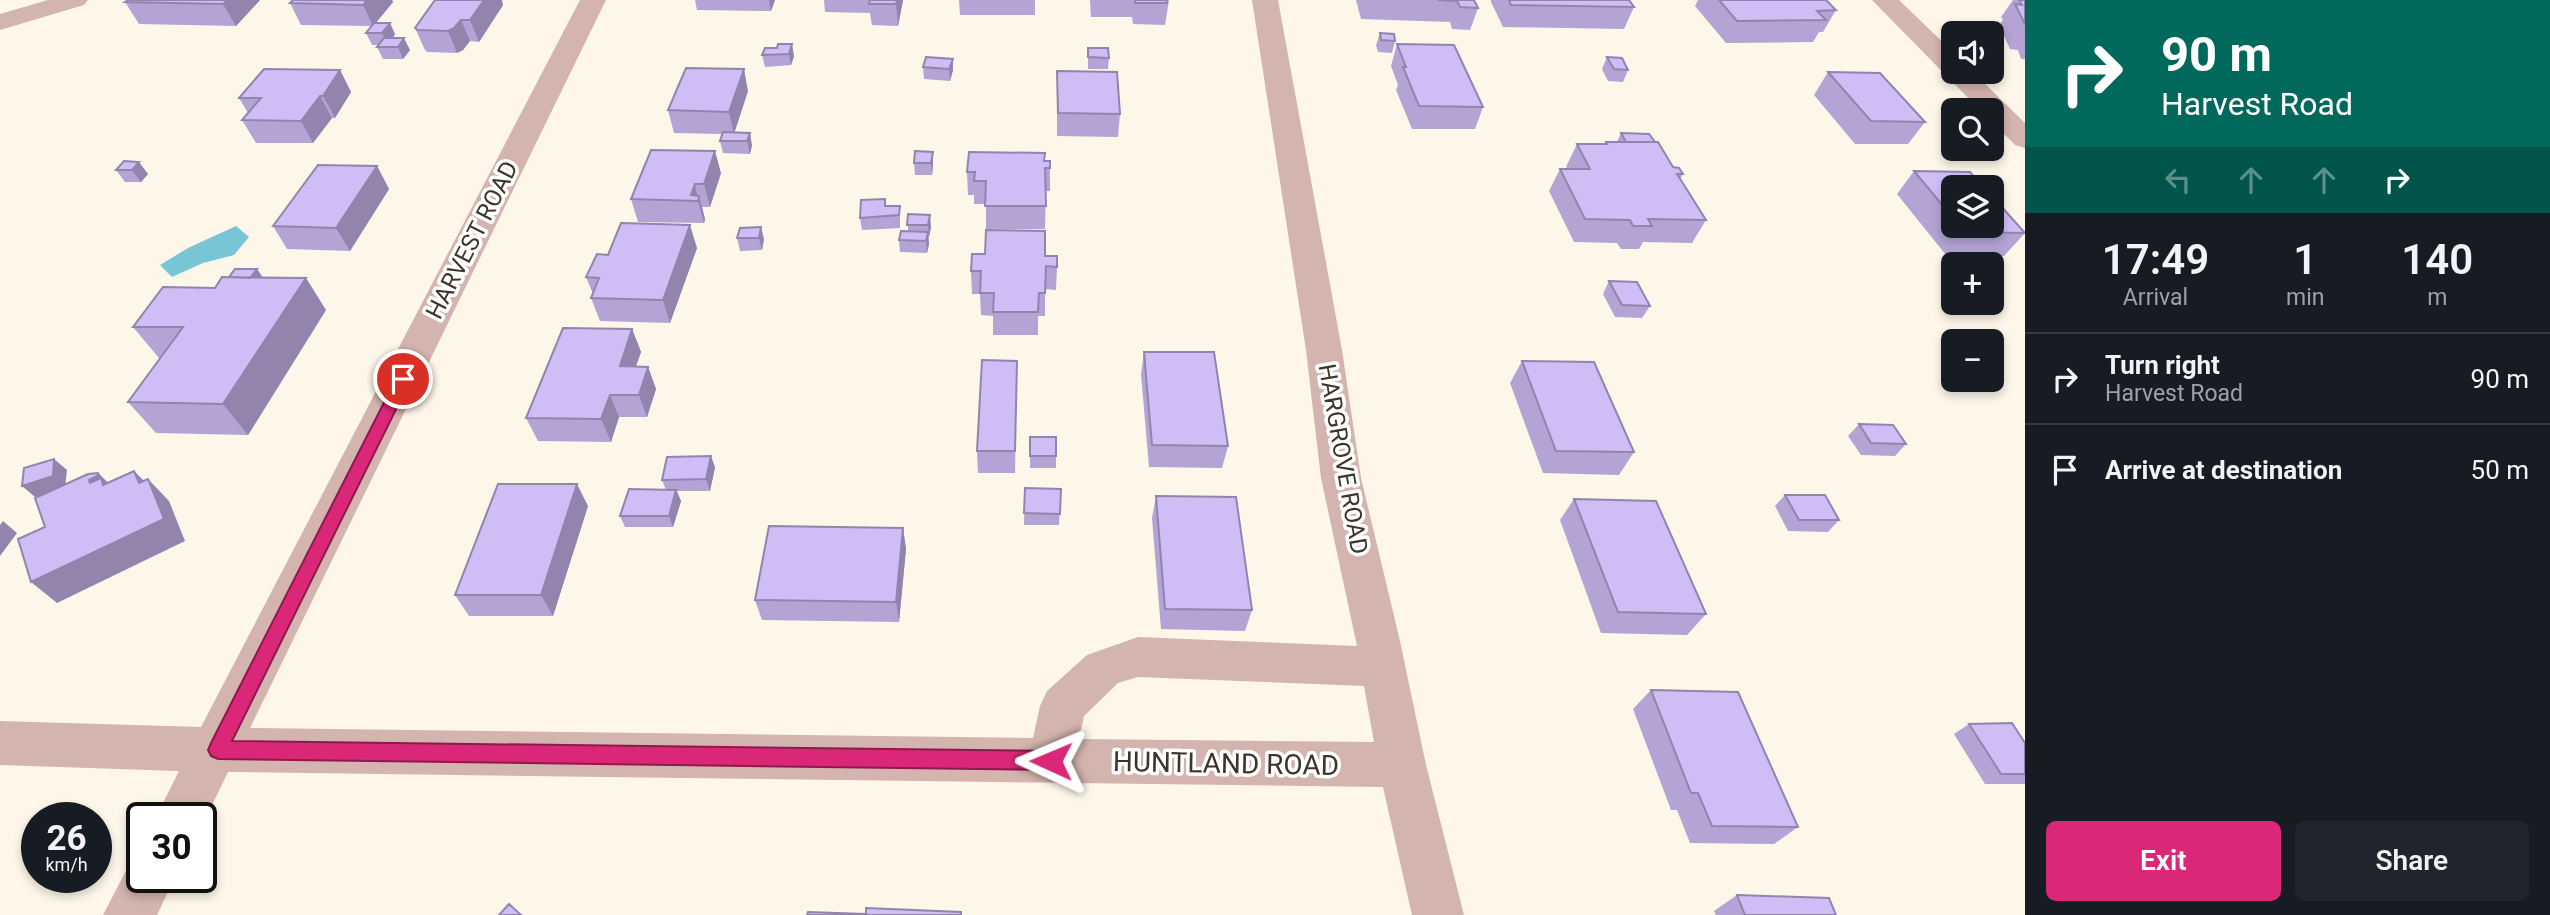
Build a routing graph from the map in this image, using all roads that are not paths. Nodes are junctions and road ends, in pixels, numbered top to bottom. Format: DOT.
graph roads {
  1 [pos="75,0"];
  2 [pos="593,0"];
  3 [pos="1265,0"];
  4 [pos="1885,0"];
  5 [pos="0,22"];
  6 [pos="1941,55"];
  7 [pos="1970,84"];
  8 [pos="2025,139"];
  9 [pos="1383,667"];
  10 [pos="0,743"];
  11 [pos="218,750"];
  12 [pos="1051,761"];
  13 [pos="1402,765"];
  14 [pos="189,802"];
  15 [pos="141,893"];
  16 [pos="129,915"];
  17 [pos="1438,915"];
  1 -- 5 [label="street"];
  2 -- 11 [label="street, HARVEST ROAD"];
  3 -- 9 [label="street, HARGROVE ROAD"];
  4 -- 6 [label="street"];
  7 -- 8 [label="street"];
  9 -- 12 [label="street"];
  9 -- 13 [label="street, HARGROVE ROAD"];
  10 -- 11 [label="street, HUNTLAND ROAD"];
  11 -- 12 [label="street, HUNTLAND ROAD"];
  11 -- 14 [label="street, HARVEST ROAD"];
  12 -- 13 [label="street, HUNTLAND ROAD"];
  13 -- 17 [label="street, HARGROVE ROAD"];
  15 -- 16 [label="street"];
}
